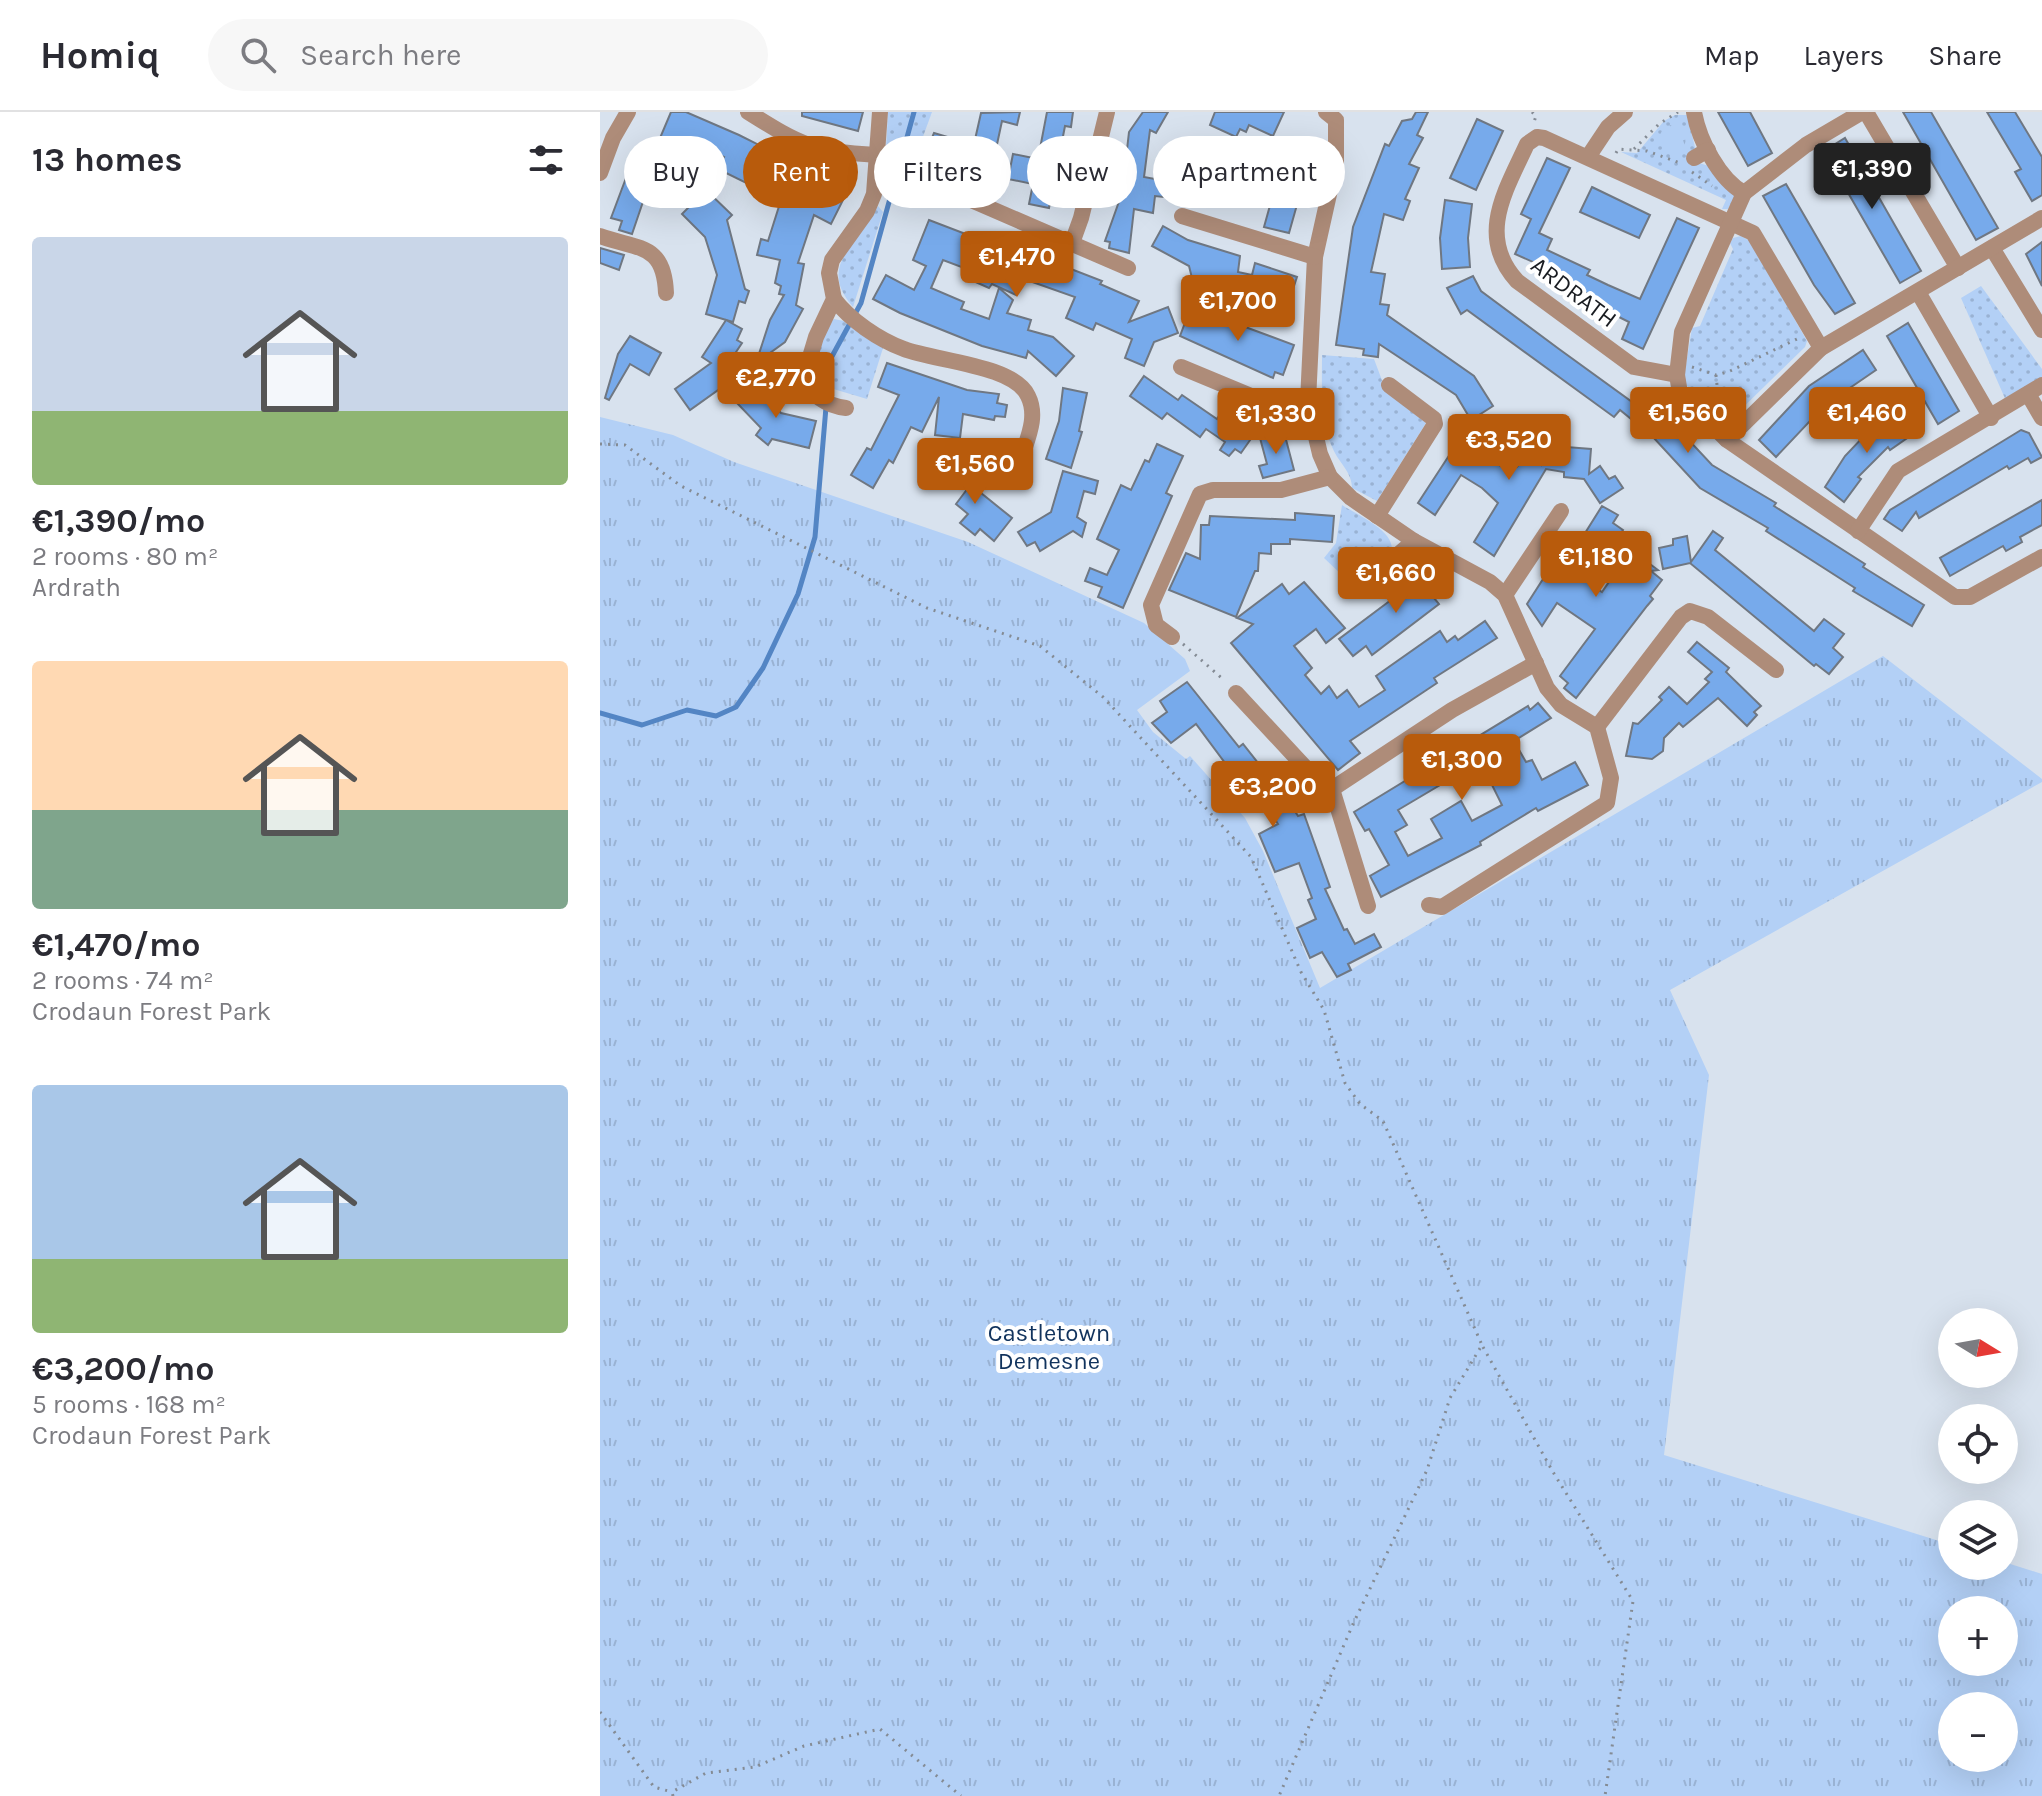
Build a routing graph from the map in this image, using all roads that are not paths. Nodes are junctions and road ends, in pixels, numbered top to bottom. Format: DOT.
graph roads {
  1 [pos="628,112"];
  2 [pos="748,112"];
  3 [pos="880,112"];
  4 [pos="1107,112"];
  5 [pos="1353,112"];
  6 [pos="1625,112"];
  7 [pos="1694,112"];
  8 [pos="1864,112"];
  9 [pos="1331,116"];
  10 [pos="878,136"];
  11 [pos="874,155"];
  12 [pos="1588,157"];
  13 [pos="600,173"];
  14 [pos="874,179"];
  15 [pos="1744,193"];
  16 [pos="990,208"];
  17 [pos="1182,216"];
  18 [pos="2042,218"];
  19 [pos="1731,222"];
  20 [pos="600,236"];
  21 [pos="1072,243"];
  22 [pos="1992,248"];
  23 [pos="1315,257"];
  24 [pos="1128,268"];
  25 [pos="1958,268"];
  26 [pos="1918,292"];
  27 [pos="666,293"];
  28 [pos="834,299"];
  29 [pos="2042,330"];
  30 [pos="1821,348"];
  31 [pos="1181,367"];
  32 [pos="1677,370"];
  33 [pos="1389,385"];
  34 [pos="2035,390"];
  35 [pos="1308,403"];
  36 [pos="833,404"];
  37 [pos="1991,418"];
  38 [pos="2042,418"];
  39 [pos="1727,440"];
  40 [pos="1021,444"];
  41 [pos="1330,477"];
  42 [pos="1561,511"];
  43 [pos="1377,516"];
  44 [pos="1858,531"];
  45 [pos="1414,541"];
  46 [pos="2042,557"];
  47 [pos="1355,591"];
  48 [pos="1505,595"];
  49 [pos="1172,637"];
  50 [pos="1536,663"];
  51 [pos="1776,670"];
  52 [pos="1236,693"];
  53 [pos="1597,727"];
  54 [pos="1332,789"];
  55 [pos="1429,905"];
  56 [pos="1368,906"];
  1 -- 13 [label="street"];
  2 -- 11 [label="street"];
  3 -- 10 [label="street"];
  4 -- 21 [label="street"];
  5 -- 9 [label="street"];
  6 -- 12 [label="street"];
  7 -- 15 [label="street"];
  8 -- 15 [label="street"];
  8 -- 25 [label="street"];
  9 -- 23 [label="street"];
  12 -- 19 [label="street, ARDRATH"];
  12 -- 32 [label="street, ARDRATH"];
  14 -- 28 [label="street"];
  15 -- 19 [label="street"];
  16 -- 21 [label="street"];
  17 -- 23 [label="street"];
  18 -- 22 [label="street"];
  19 -- 30 [label="street, ARDRATH"];
  19 -- 32 [label="street"];
  20 -- 27 [label="street"];
  21 -- 24 [label="street"];
  22 -- 25 [label="street"];
  22 -- 29 [label="street"];
  23 -- 35 [label="street"];
  25 -- 26 [label="street"];
  26 -- 30 [label="street"];
  26 -- 37 [label="street"];
  28 -- 36 [label="street"];
  28 -- 40 [label="street"];
  30 -- 39 [label="street"];
  31 -- 35 [label="street"];
  32 -- 39 [label="street"];
  33 -- 43 [label="street"];
  34 -- 37 [label="street"];
  34 -- 38 [label="street"];
  35 -- 41 [label="street"];
  37 -- 44 [label="street"];
  39 -- 44 [label="street"];
  41 -- 43 [label="street"];
  41 -- 49 [label="street"];
  42 -- 48 [label="street"];
  43 -- 45 [label="street"];
  44 -- 46 [label="street"];
  45 -- 47 [label="street"];
  45 -- 48 [label="street"];
  48 -- 50 [label="street"];
  50 -- 53 [label="street"];
  50 -- 54 [label="street"];
  51 -- 53 [label="street"];
  52 -- 54 [label="street"];
  53 -- 55 [label="street"];
  54 -- 56 [label="street"];
}
